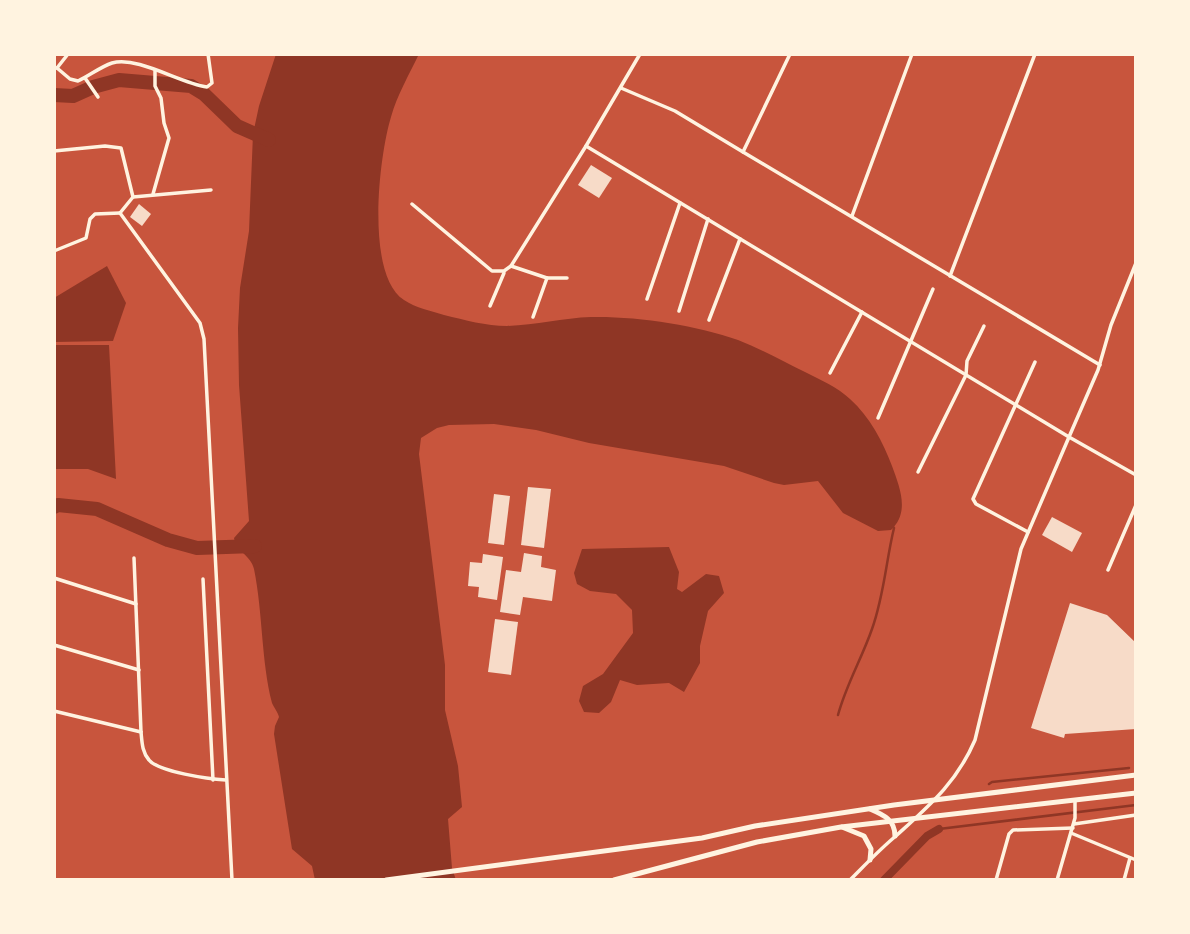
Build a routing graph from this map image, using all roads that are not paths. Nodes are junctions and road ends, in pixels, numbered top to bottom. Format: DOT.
graph roads {
  1 [pos="68,54"];
  2 [pos="208,54"];
  3 [pos="640,54"];
  4 [pos="789,54"];
  5 [pos="912,54"];
  6 [pos="1035,54"];
  7 [pos="56,68"];
  8 [pos="155,73"];
  9 [pos="85,78"];
  10 [pos="620,88"];
  11 [pos="99,97"];
  12 [pos="586,146"];
  13 [pos="54,151"];
  14 [pos="743,152"];
  15 [pos="211,190"];
  16 [pos="153,194"];
  17 [pos="133,197"];
  18 [pos="680,202"];
  19 [pos="412,204"];
  20 [pos="120,213"];
  21 [pos="852,218"];
  22 [pos="708,219"];
  23 [pos="740,239"];
  24 [pos="54,251"];
  25 [pos="1136,263"];
  26 [pos="511,266"];
  27 [pos="504,271"];
  28 [pos="950,276"];
  29 [pos="547,278"];
  30 [pos="567,278"];
  31 [pos="933,289"];
  32 [pos="647,299"];
  33 [pos="490,306"];
  34 [pos="679,311"];
  35 [pos="862,312"];
  36 [pos="533,317"];
  37 [pos="709,320"];
  38 [pos="984,326"];
  39 [pos="911,342"];
  40 [pos="1035,362"];
  41 [pos="1100,365"];
  42 [pos="830,373"];
  43 [pos="966,375"];
  44 [pos="1017,405"];
  45 [pos="878,418"];
  46 [pos="1069,437"];
  47 [pos="918,472"];
  48 [pos="1136,475"];
  49 [pos="1136,505"];
  50 [pos="1028,532"];
  51 [pos="134,558"];
  52 [pos="1108,570"];
  53 [pos="54,578"];
  54 [pos="203,579"];
  55 [pos="136,604"];
  56 [pos="54,645"];
  57 [pos="139,670"];
  58 [pos="54,712"];
  59 [pos="141,732"];
  60 [pos="1136,775"];
  61 [pos="213,779"];
  62 [pos="226,780"];
  63 [pos="1136,793"];
  64 [pos="936,799"];
  65 [pos="1075,805"];
  66 [pos="870,809"];
  67 [pos="1136,815"];
  68 [pos="918,816"];
  69 [pos="891,821"];
  70 [pos="1073,826"];
  71 [pos="841,827"];
  72 [pos="895,836"];
  73 [pos="1130,858"];
  74 [pos="870,860"];
  75 [pos="1136,860"];
  76 [pos="232,880"];
  77 [pos="386,880"];
  78 [pos="614,880"];
  79 [pos="850,880"];
  80 [pos="996,880"];
  81 [pos="1057,880"];
  82 [pos="1124,880"];
  1 -- 7 [label="street"];
  2 -- 8 [label="street"];
  3 -- 10 [label="street"];
  4 -- 14 [label="street"];
  5 -- 21 [label="street"];
  6 -- 28 [label="street"];
  7 -- 9 [label="street"];
  8 -- 9 [label="street"];
  8 -- 16 [label="street"];
  9 -- 11 [label="street"];
  10 -- 12 [label="street"];
  10 -- 14 [label="street"];
  12 -- 18 [label="street"];
  12 -- 26 [label="street"];
  13 -- 17 [label="street"];
  14 -- 21 [label="street"];
  15 -- 16 [label="street"];
  16 -- 17 [label="street"];
  17 -- 20 [label="street"];
  18 -- 22 [label="street"];
  18 -- 32 [label="street"];
  19 -- 27 [label="street"];
  20 -- 24 [label="street"];
  20 -- 62 [label="street"];
  21 -- 28 [label="street"];
  22 -- 23 [label="street"];
  22 -- 34 [label="street"];
  23 -- 35 [label="street"];
  23 -- 37 [label="street"];
  25 -- 41 [label="street"];
  26 -- 27 [label="street"];
  26 -- 29 [label="street"];
  27 -- 33 [label="street"];
  28 -- 41 [label="street"];
  29 -- 30 [label="street"];
  29 -- 36 [label="street"];
  31 -- 39 [label="street"];
  35 -- 39 [label="street"];
  35 -- 42 [label="street"];
  38 -- 43 [label="street"];
  39 -- 43 [label="street"];
  39 -- 45 [label="street"];
  40 -- 44 [label="street"];
  41 -- 46 [label="street"];
  43 -- 44 [label="street"];
  43 -- 47 [label="street"];
  44 -- 46 [label="street"];
  44 -- 50 [label="street"];
  46 -- 48 [label="street"];
  46 -- 50 [label="street"];
  49 -- 52 [label="street"];
  50 -- 64 [label="street"];
  51 -- 55 [label="street"];
  53 -- 55 [label="street"];
  54 -- 61 [label="street"];
  55 -- 57 [label="street"];
  56 -- 57 [label="street"];
  57 -- 59 [label="street"];
  58 -- 59 [label="street"];
  59 -- 61 [label="street"];
  60 -- 64 [label="main road"];
  61 -- 62 [label="street"];
  62 -- 76 [label="street"];
  63 -- 65 [label="main road"];
  64 -- 66 [label="main road"];
  64 -- 68 [label="street"];
  65 -- 68 [label="main road"];
  65 -- 70 [label="street"];
  66 -- 69 [label="main road"];
  66 -- 77 [label="main road"];
  67 -- 70 [label="street"];
  68 -- 69 [label="main road"];
  68 -- 72 [label="street"];
  69 -- 71 [label="main road"];
  69 -- 72 [label="main road"];
  70 -- 73 [label="street"];
  70 -- 80 [label="street"];
  70 -- 81 [label="street"];
  71 -- 74 [label="main road"];
  71 -- 78 [label="main road"];
  72 -- 74 [label="street"];
  73 -- 75 [label="street"];
  73 -- 82 [label="street"];
  74 -- 79 [label="street"];
}
